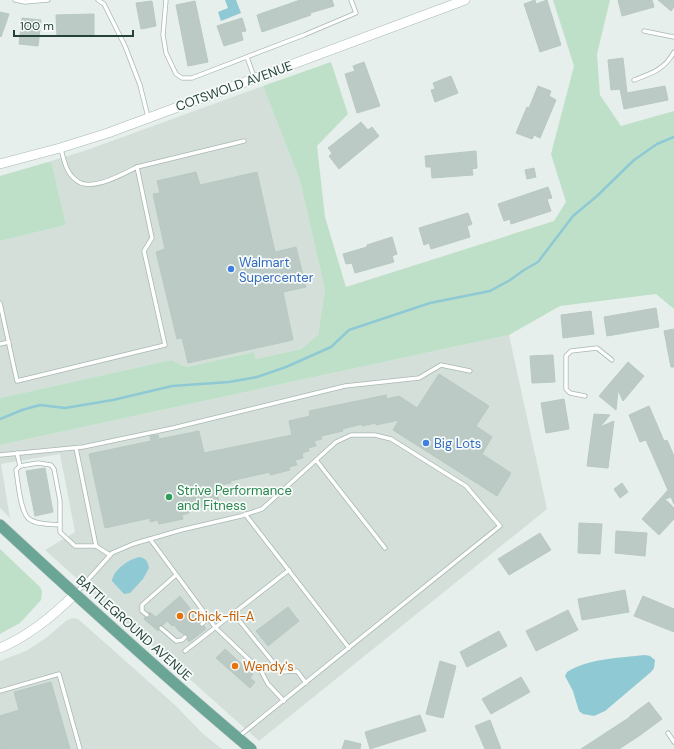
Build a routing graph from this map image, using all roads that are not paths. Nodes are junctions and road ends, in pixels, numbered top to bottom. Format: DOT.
graph roads {
  1 [pos="15,0"];
  2 [pos="48,0"];
  3 [pos="98,0"];
  4 [pos="166,0"];
  5 [pos="351,0"];
  6 [pos="465,0"];
  7 [pos="25,1"];
  8 [pos="644,31"];
  9 [pos="674,37"];
  10 [pos="674,52"];
  11 [pos="247,57"];
  12 [pos="255,78"];
  13 [pos="634,80"];
  14 [pos="149,118"];
  15 [pos="244,141"];
  16 [pos="60,148"];
  17 [pos="0,164"];
  18 [pos="137,167"];
  19 [pos="0,303"];
  20 [pos="8,342"];
  21 [pos="0,344"];
  22 [pos="612,360"];
  23 [pos="470,371"];
  24 [pos="585,396"];
  25 [pos="76,448"];
  26 [pos="17,453"];
  27 [pos="0,455"];
  28 [pos="316,460"];
  29 [pos="20,466"];
  30 [pos="245,514"];
  31 [pos="0,525"];
  32 [pos="60,525"];
  33 [pos="150,539"];
  34 [pos="96,546"];
  35 [pos="385,548"];
  36 [pos="110,555"];
  37 [pos="289,570"];
  38 [pos="176,575"];
  39 [pos="75,594"];
  40 [pos="233,613"];
  41 [pos="147,615"];
  42 [pos="208,618"];
  43 [pos="202,624"];
  44 [pos="215,627"];
  45 [pos="161,628"];
  46 [pos="185,637"];
  47 [pos="0,648"];
  48 [pos="349,648"];
  49 [pos="185,651"];
  50 [pos="306,683"];
  51 [pos="0,690"];
  52 [pos="284,701"];
  53 [pos="668,733"];
  54 [pos="238,738"];
  55 [pos="674,742"];
  56 [pos="80,749"];
  57 [pos="251,749"];
  1 -- 7 [label="lane"];
  2 -- 7 [label="lane"];
  3 -- 14 [label="lane"];
  4 -- 11 [label="lane"];
  5 -- 11 [label="lane"];
  6 -- 12 [label="street, COTSWOLD AVENUE"];
  8 -- 9 [label="lane"];
  10 -- 13 [label="lane"];
  11 -- 12 [label="lane"];
  12 -- 14 [label="street, COTSWOLD AVENUE"];
  14 -- 16 [label="street, COTSWOLD AVENUE"];
  15 -- 18 [label="lane"];
  16 -- 17 [label="street, COTSWOLD AVENUE"];
  16 -- 18 [label="lane"];
  18 -- 20 [label="lane"];
  19 -- 20 [label="lane"];
  20 -- 21 [label="lane"];
  22 -- 24 [label="lane"];
  23 -- 25 [label="lane"];
  25 -- 26 [label="lane"];
  25 -- 34 [label="lane"];
  26 -- 27 [label="lane"];
  26 -- 29 [label="lane"];
  28 -- 30 [label="lane"];
  28 -- 35 [label="lane"];
  28 -- 48 [label="lane"];
  29 -- 32 [label="lane"];
  29 -- 32 [label="lane"];
  30 -- 33 [label="lane"];
  30 -- 37 [label="lane"];
  31 -- 39 [label="main road, BATTLEGROUND AVENUE"];
  32 -- 34 [label="lane"];
  33 -- 36 [label="lane"];
  33 -- 38 [label="lane"];
  34 -- 36 [label="lane"];
  36 -- 39 [label="lane"];
  37 -- 40 [label="lane"];
  37 -- 48 [label="lane"];
  38 -- 41 [label="lane"];
  38 -- 42 [label="lane"];
  39 -- 47 [label="street"];
  39 -- 54 [label="main road, BATTLEGROUND AVENUE"];
  40 -- 44 [label="lane"];
  40 -- 50 [label="lane"];
  42 -- 43 [label="lane"];
  42 -- 44 [label="lane"];
  44 -- 49 [label="lane"];
  44 -- 52 [label="lane"];
  45 -- 46 [label="lane"];
  48 -- 50 [label="lane"];
  50 -- 52 [label="lane"];
  51 -- 56 [label="lane"];
  52 -- 54 [label="lane"];
  53 -- 55 [label="lane"];
  54 -- 57 [label="main road, BATTLEGROUND AVENUE"];
}
